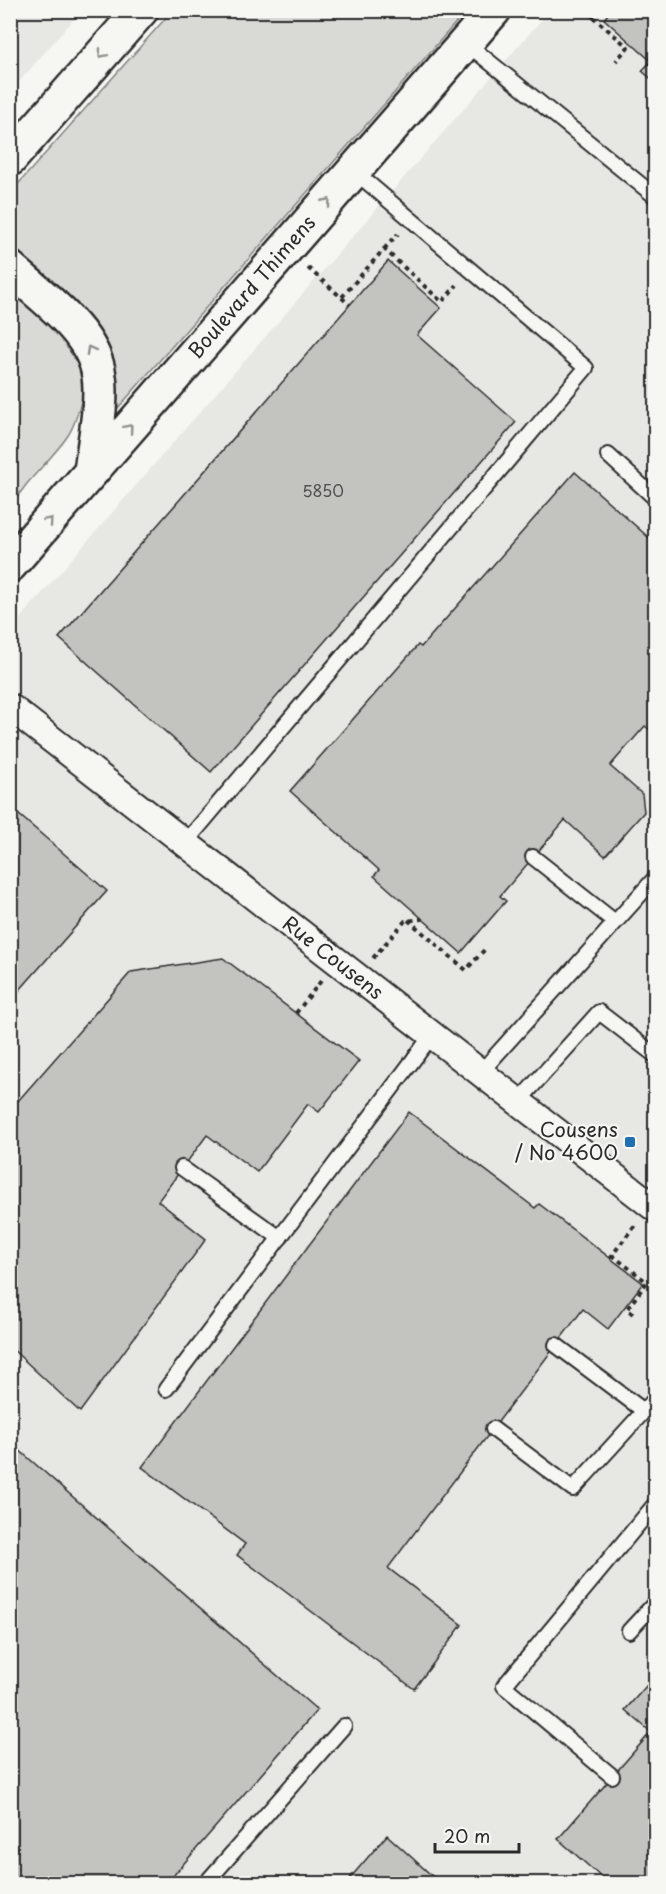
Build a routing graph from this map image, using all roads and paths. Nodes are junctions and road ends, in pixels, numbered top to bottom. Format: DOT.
graph roads {
  1 [pos="141,10"];
  2 [pos="494,10"];
  3 [pos="599,10"];
  4 [pos="466,43"];
  5 [pos="615,61"];
  6 [pos="10,159"];
  7 [pos="354,171"];
  8 [pos="656,197"];
  9 [pos="307,267"];
  10 [pos="10,268"];
  11 [pos="342,297"];
  12 [pos="445,298"];
  13 [pos="350,304"];
  14 [pos="608,455"];
  15 [pos="91,472"];
  16 [pos="656,499"];
  17 [pos="10,565"];
  18 [pos="10,707"];
  19 [pos="185,843"];
  20 [pos="533,857"];
  21 [pos="656,877"];
  22 [pos="422,919"];
  23 [pos="408,921"];
  24 [pos="615,922"];
  25 [pos="487,947"];
  26 [pos="375,956"];
  27 [pos="324,977"];
  28 [pos="296,1013"];
  29 [pos="432,1035"];
  30 [pos="656,1056"];
  31 [pos="480,1073"];
  32 [pos="518,1102"];
  33 [pos="182,1168"];
  34 [pos="646,1216"];
  35 [pos="280,1238"];
  36 [pos="634,1315"];
  37 [pos="556,1345"];
  38 [pos="166,1389"];
  39 [pos="656,1398"];
  40 [pos="644,1412"];
  41 [pos="493,1429"];
  42 [pos="656,1503"];
  43 [pos="656,1602"];
  44 [pos="629,1631"];
  45 [pos="344,1726"];
  46 [pos="612,1776"];
  47 [pos="205,1884"];
  1 -- 6 [label="street, one-way"];
  2 -- 4 [label="street, Boulevard Thimens"];
  3 -- 5 [label="path"];
  4 -- 7 [label="street, Boulevard Thimens"];
  4 -- 8 [label="lane"];
  15 -- 7 [label="street, Boulevard Thimens, one-way"];
  7 -- 19 [label="lane"];
  9 -- 11 [label="path"];
  15 -- 10 [label="street, one-way"];
  11 -- 12 [label="path"];
  11 -- 13 [label="path"];
  14 -- 16 [label="lane"];
  17 -- 15 [label="street, Boulevard Thimens, one-way"];
  18 -- 19 [label="street, Rue Cousens"];
  19 -- 29 [label="street, Rue Cousens"];
  20 -- 24 [label="lane"];
  21 -- 24 [label="lane"];
  22 -- 23 [label="path"];
  23 -- 25 [label="path"];
  23 -- 26 [label="path"];
  24 -- 31 [label="lane"];
  27 -- 28 [label="path"];
  29 -- 31 [label="street, Rue Cousens"];
  29 -- 35 [label="lane"];
  30 -- 32 [label="lane"];
  31 -- 32 [label="street, Rue Cousens"];
  32 -- 34 [label="street, Rue Cousens"];
  33 -- 35 [label="lane"];
  34 -- 36 [label="path"];
  35 -- 38 [label="lane"];
  37 -- 40 [label="lane"];
  39 -- 40 [label="lane"];
  40 -- 41 [label="lane"];
  42 -- 46 [label="lane"];
  43 -- 44 [label="lane"];
  45 -- 47 [label="lane"];
}
